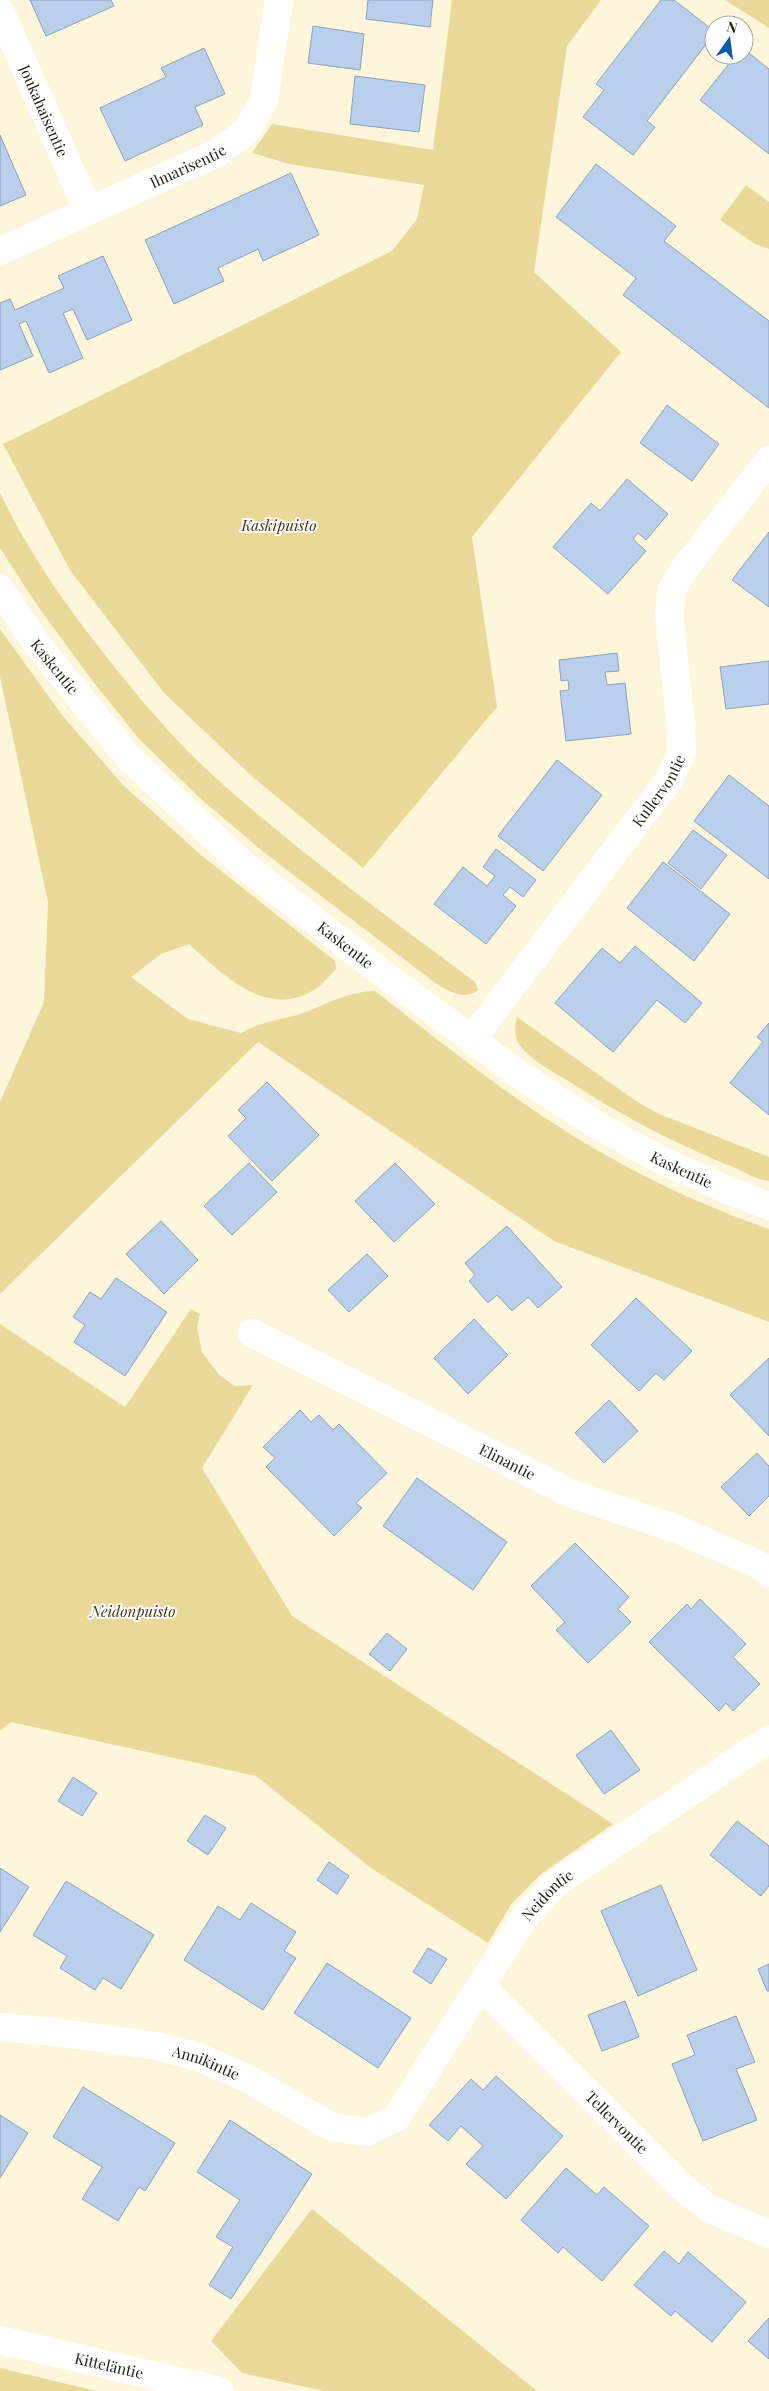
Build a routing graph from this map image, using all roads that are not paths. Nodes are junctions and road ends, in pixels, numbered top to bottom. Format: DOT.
graph roads {
  1 [pos="279,0"];
  2 [pos="0,11"];
  3 [pos="88,210"];
  4 [pos="0,251"];
  5 [pos="769,460"];
  6 [pos="0,589"];
  7 [pos="472,1038"];
  8 [pos="769,1206"];
  9 [pos="252,1333"];
  10 [pos="769,1573"];
  11 [pos="769,1739"];
  12 [pos="482,1987"];
  13 [pos="0,2027"];
  14 [pos="396,2118"];
  15 [pos="769,2234"];
  16 [pos="0,2340"];
  17 [pos="220,2391"];
  1 -- 3 [label="street, Ilmarisentie"];
  2 -- 3 [label="street, Joukahaisentie"];
  3 -- 4 [label="street, Ilmarisentie"];
  5 -- 7 [label="street, Kullervontie"];
  6 -- 7 [label="street, Kaskentie"];
  7 -- 8 [label="street, Kaskentie"];
  9 -- 10 [label="street, Elinantie"];
  11 -- 12 [label="street, Neidontie"];
  12 -- 14 [label="street, Neidontie"];
  12 -- 15 [label="street, Tellervontie"];
  13 -- 14 [label="street, Annikintie"];
  16 -- 17 [label="street, Kitteläntie"];
}
